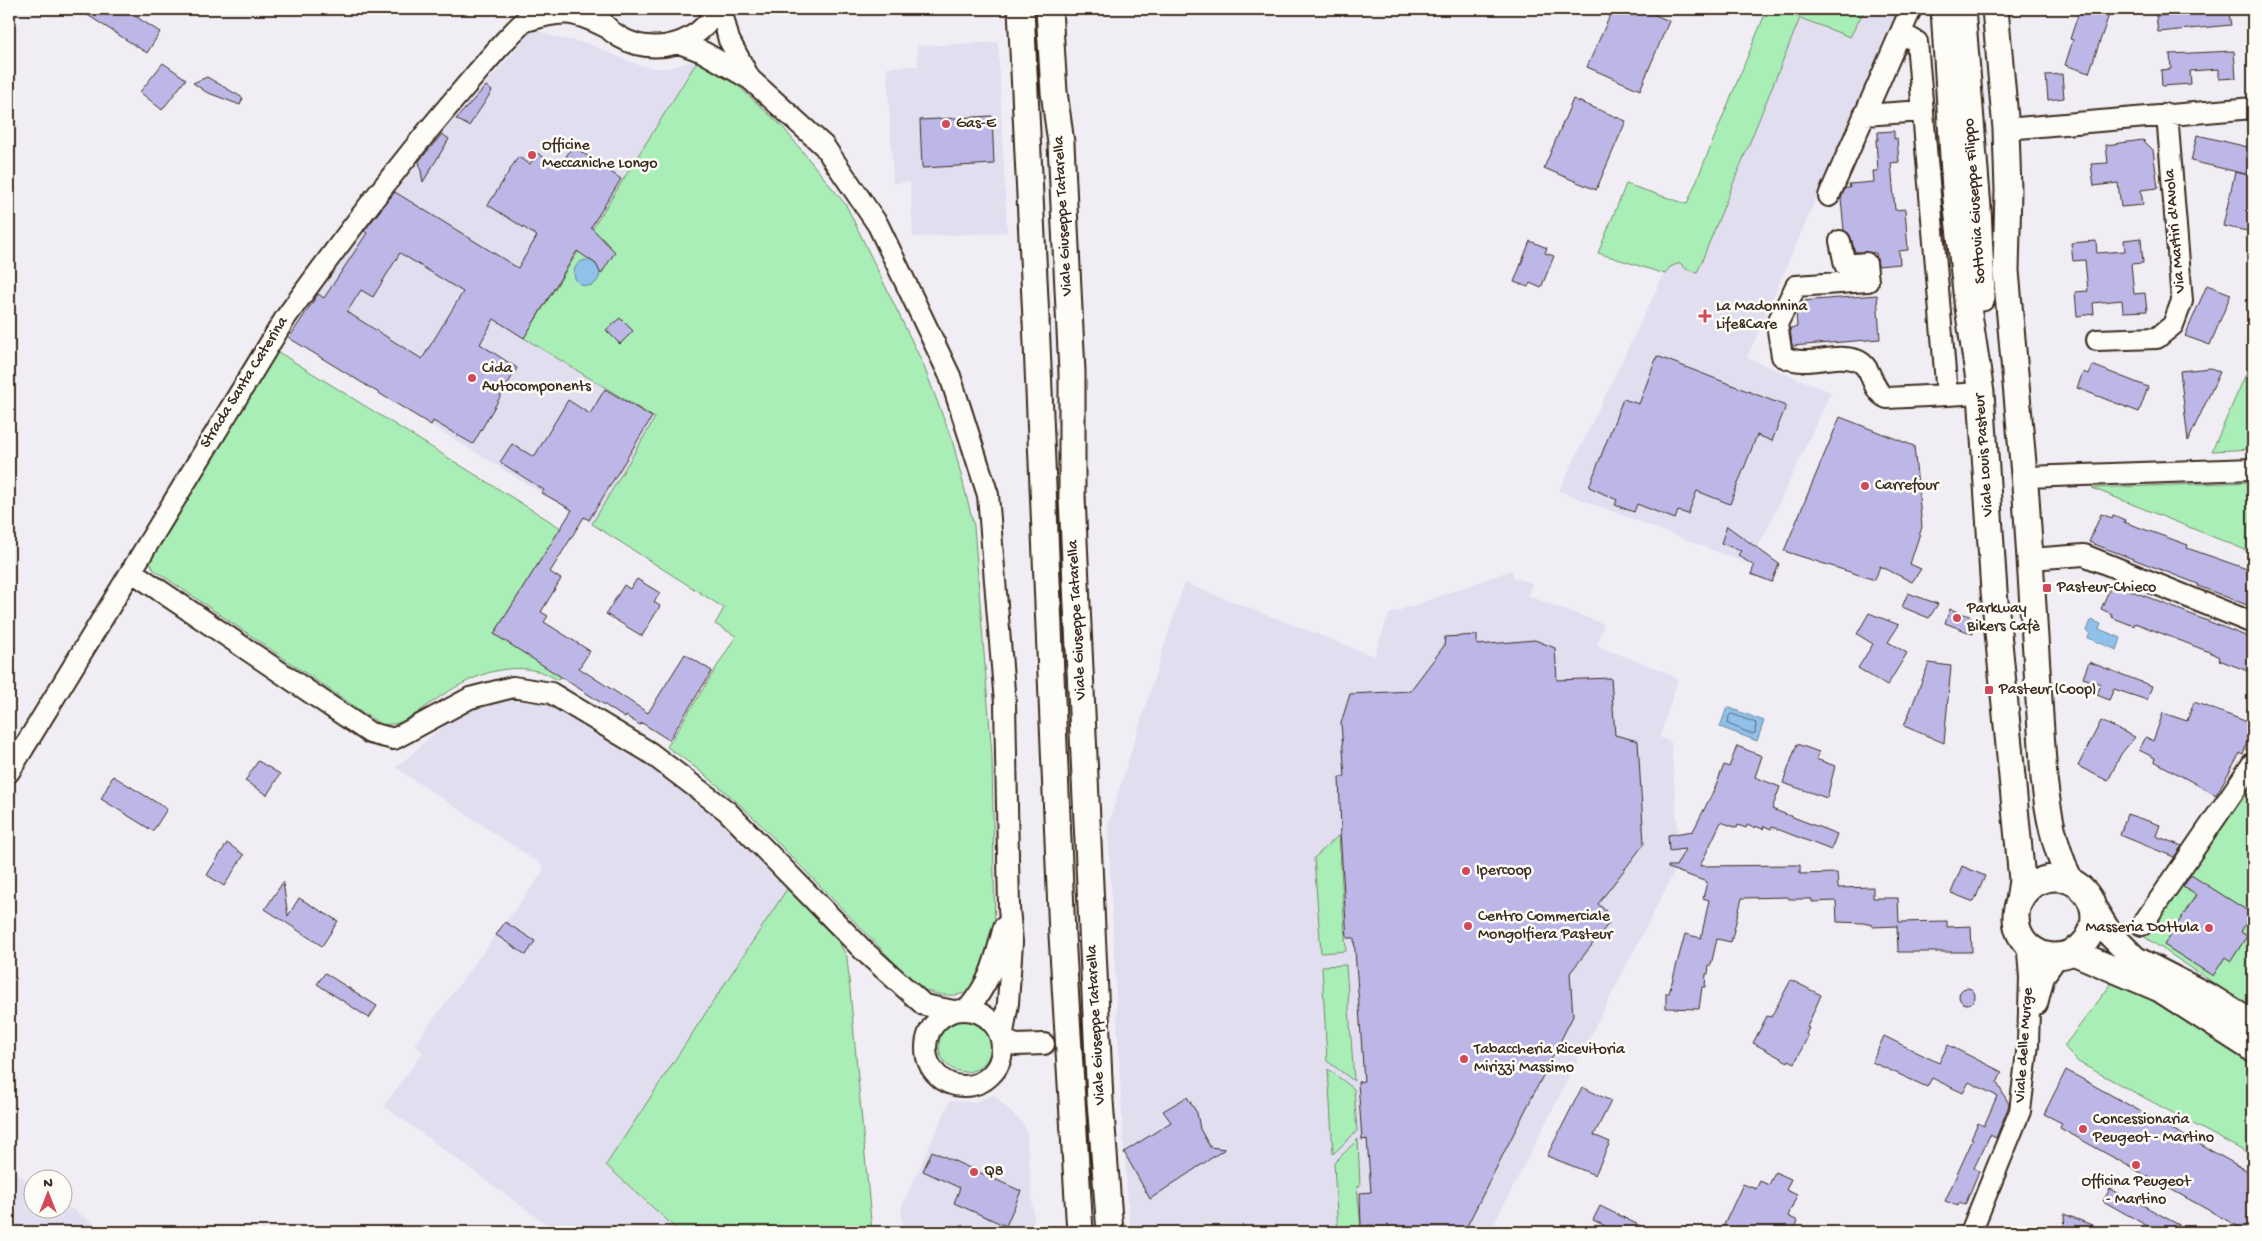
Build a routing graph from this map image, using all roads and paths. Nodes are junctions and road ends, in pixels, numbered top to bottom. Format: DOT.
graph roads {
  1 [pos="538,9"];
  2 [pos="594,9"];
  3 [pos="717,9"];
  4 [pos="721,9"];
  5 [pos="1020,9"];
  6 [pos="1048,9"];
  7 [pos="1911,9"];
  8 [pos="1944,9"];
  9 [pos="1962,9"];
  10 [pos="1977,9"];
  11 [pos="1995,9"];
  12 [pos="522,22"];
  13 [pos="606,27"];
  14 [pos="1901,33"];
  15 [pos="679,43"];
  16 [pos="750,79"];
  17 [pos="2253,108"];
  18 [pos="1923,111"];
  19 [pos="2167,114"];
  20 [pos="1864,115"];
  21 [pos="2006,129"];
  22 [pos="1829,196"];
  23 [pos="1840,241"];
  24 [pos="2006,271"];
  25 [pos="2097,340"];
  26 [pos="1981,393"];
  27 [pos="1947,395"];
  28 [pos="2253,469"];
  29 [pos="2024,477"];
  30 [pos="2030,559"];
  31 [pos="131,571"];
  32 [pos="2253,623"];
  33 [pos="2253,763"];
  34 [pos="9,772"];
  35 [pos="2070,880"];
  36 [pos="2019,901"];
  37 [pos="1009,908"];
  38 [pos="2094,909"];
  39 [pos="2142,925"];
  40 [pos="2023,939"];
  41 [pos="2066,954"];
  42 [pos="2132,967"];
  43 [pos="924,1005"];
  44 [pos="960,1011"];
  45 [pos="2253,1024"];
  46 [pos="929,1033"];
  47 [pos="2029,1038"];
  48 [pos="1002,1039"];
  49 [pos="1044,1044"];
  50 [pos="2253,1049"];
  51 [pos="1080,1232"];
  52 [pos="1110,1232"];
  53 [pos="1971,1232"];
  1 -- 12 [label="street, Strada Santa Caterina"];
  2 -- 13 [label="street"];
  3 -- 15 [label="street"];
  4 -- 16 [label="street"];
  5 -- 51 [label="main road, Viale Giuseppe Tatarella, bridge"];
  6 -- 52 [label="main road, Viale Giuseppe Tatarella, bridge"];
  7 -- 14 [label="street"];
  8 -- 26 [label="main road, Viale Louis Pasteur"];
  9 -- 26 [label="main road, Sottovia Giuseppe Filippo"];
  10 -- 24 [label="main road, Sottovia Giuseppe Filippo"];
  11 -- 21 [label="main road"];
  12 -- 13 [label="street"];
  12 -- 31 [label="street, Strada Santa Caterina"];
  13 -- 15 [label="street"];
  14 -- 18 [label="street"];
  14 -- 20 [label="street"];
  15 -- 16 [label="street"];
  16 -- 37 [label="street"];
  17 -- 19 [label="street"];
  18 -- 20 [label="street"];
  18 -- 27 [label="street"];
  19 -- 21 [label="street"];
  19 -- 25 [label="street, Via Martiri d'Avola"];
  20 -- 22 [label="street"];
  21 -- 24 [label="main road"];
  23 -- 27 [label="street"];
  24 -- 29 [label="main road"];
  26 -- 27 [label="street"];
  26 -- 36 [label="main road, Viale Louis Pasteur"];
  28 -- 29 [label="street"];
  29 -- 30 [label="main road"];
  30 -- 32 [label="street"];
  30 -- 35 [label="main road"];
  31 -- 34 [label="street, Strada Santa Caterina"];
  31 -- 43 [label="street"];
  33 -- 39 [label="street"];
  35 -- 36 [label="main road"];
  35 -- 38 [label="main road"];
  36 -- 40 [label="main road"];
  37 -- 44 [label="street"];
  37 -- 48 [label="street"];
  38 -- 41 [label="main road"];
  38 -- 42 [label="main road"];
  40 -- 41 [label="main road"];
  40 -- 47 [label="street, Viale delle Murge"];
  41 -- 42 [label="main road"];
  41 -- 47 [label="street"];
  42 -- 45 [label="main road"];
  42 -- 50 [label="main road"];
  43 -- 44 [label="street"];
  43 -- 46 [label="street"];
  44 -- 46 [label="street"];
  44 -- 48 [label="street"];
  46 -- 48 [label="street"];
  47 -- 53 [label="street, Viale delle Murge"];
  48 -- 49 [label="street"];
}
